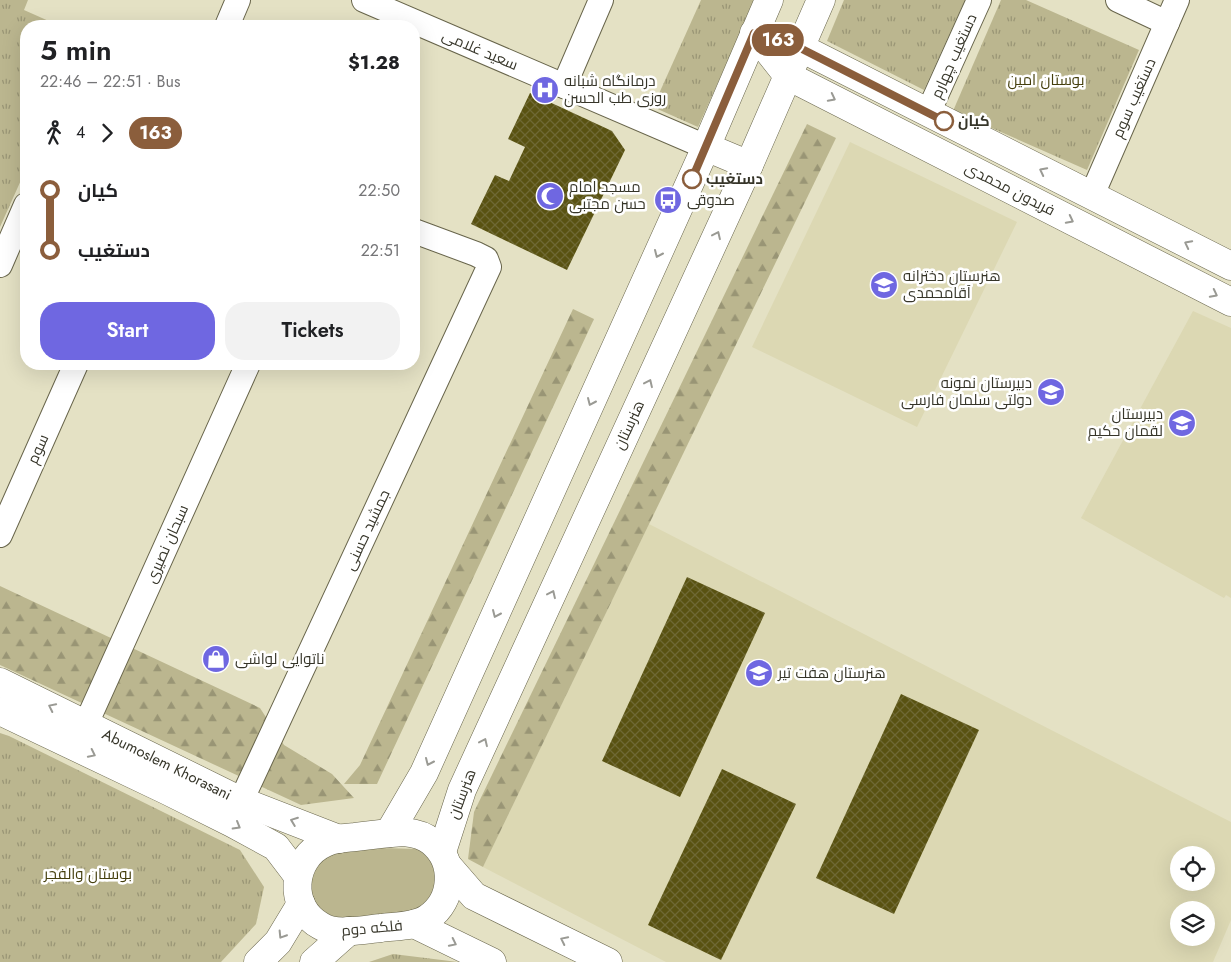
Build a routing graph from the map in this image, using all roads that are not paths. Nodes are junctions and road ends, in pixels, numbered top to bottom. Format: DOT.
graph roads {
  1 [pos="238,0"];
  2 [pos="364,0"];
  3 [pos="601,0"];
  4 [pos="769,0"];
  5 [pos="821,0"];
  6 [pos="980,0"];
  7 [pos="1118,0"];
  8 [pos="1177,0"];
  9 [pos="405,15"];
  10 [pos="230,20"];
  11 [pos="420,22"];
  12 [pos="1167,23"];
  13 [pos="754,33"];
  14 [pos="800,48"];
  15 [pos="788,76"];
  16 [pos="564,86"];
  17 [pos="928,113"];
  18 [pos="706,147"];
  19 [pos="749,165"];
  20 [pos="1092,196"];
  21 [pos="20,219"];
  22 [pos="420,233"];
  23 [pos="0,265"];
  24 [pos="1231,266"];
  25 [pos="1231,302"];
  26 [pos="73,370"];
  27 [pos="245,370"];
  28 [pos="0,535"];
  29 [pos="0,682"];
  30 [pos="0,711"];
  31 [pos="86,724"];
  32 [pos="241,801"];
  33 [pos="389,833"];
  34 [pos="339,839"];
  35 [pos="445,859"];
  36 [pos="298,876"];
  37 [pos="301,904"];
  38 [pos="414,924"];
  39 [pos="349,931"];
  40 [pos="258,962"];
  41 [pos="314,962"];
  42 [pos="492,962"];
  43 [pos="608,962"];
  1 -- 10 [label="street"];
  2 -- 9 [label="street, سعید غلامی"];
  3 -- 16 [label="street"];
  4 -- 13 [label="main road"];
  5 -- 14 [label="main road, هنرستان"];
  6 -- 17 [label="street, دستغیب چهارم"];
  7 -- 12 [label="street"];
  8 -- 12 [label="street, دستغیب سوم"];
  11 -- 16 [label="street, سعید غلامی"];
  12 -- 20 [label="street, دستغیب سوم"];
  13 -- 14 [label="main road, فریدون محمدی"];
  13 -- 15 [label="main road"];
  13 -- 18 [label="main road"];
  14 -- 15 [label="main road, هنرستان"];
  14 -- 17 [label="main road, فریدون محمدی"];
  15 -- 19 [label="main road, هنرستان"];
  15 -- 25 [label="main road, فریدون محمدی, one-way"];
  16 -- 18 [label="street, سعید غلامی"];
  20 -- 17 [label="main road, فریدون محمدی, one-way"];
  18 -- 19 [label="main road"];
  18 -- 33 [label="main road, one-way"];
  35 -- 19 [label="main road, هنرستان, one-way"];
  24 -- 20 [label="main road, فریدون محمدی, one-way"];
  21 -- 23 [label="street"];
  22 -- 32 [label="street, جمشید حسنی"];
  26 -- 28 [label="street, سوم"];
  27 -- 31 [label="street, سبحان نصیری"];
  31 -- 29 [label="main road, Abumoslem Khorasani, one-way"];
  30 -- 36 [label="main road, Abumoslem Khorasani, one-way"];
  31 -- 32 [label="main road, Abumoslem Khorasani"];
  34 -- 32 [label="main road, Abumoslem Khorasani, one-way"];
  33 -- 34 [label="main road"];
  33 -- 35 [label="main road"];
  34 -- 36 [label="main road"];
  35 -- 38 [label="main road, فلکه دوم"];
  43 -- 35 [label="main road, one-way"];
  36 -- 37 [label="main road"];
  37 -- 39 [label="main road, فلکه دوم"];
  37 -- 40 [label="main road, one-way"];
  38 -- 39 [label="main road, فلکه دوم"];
  38 -- 42 [label="main road, one-way"];
  39 -- 41 [label="main road"];
}
